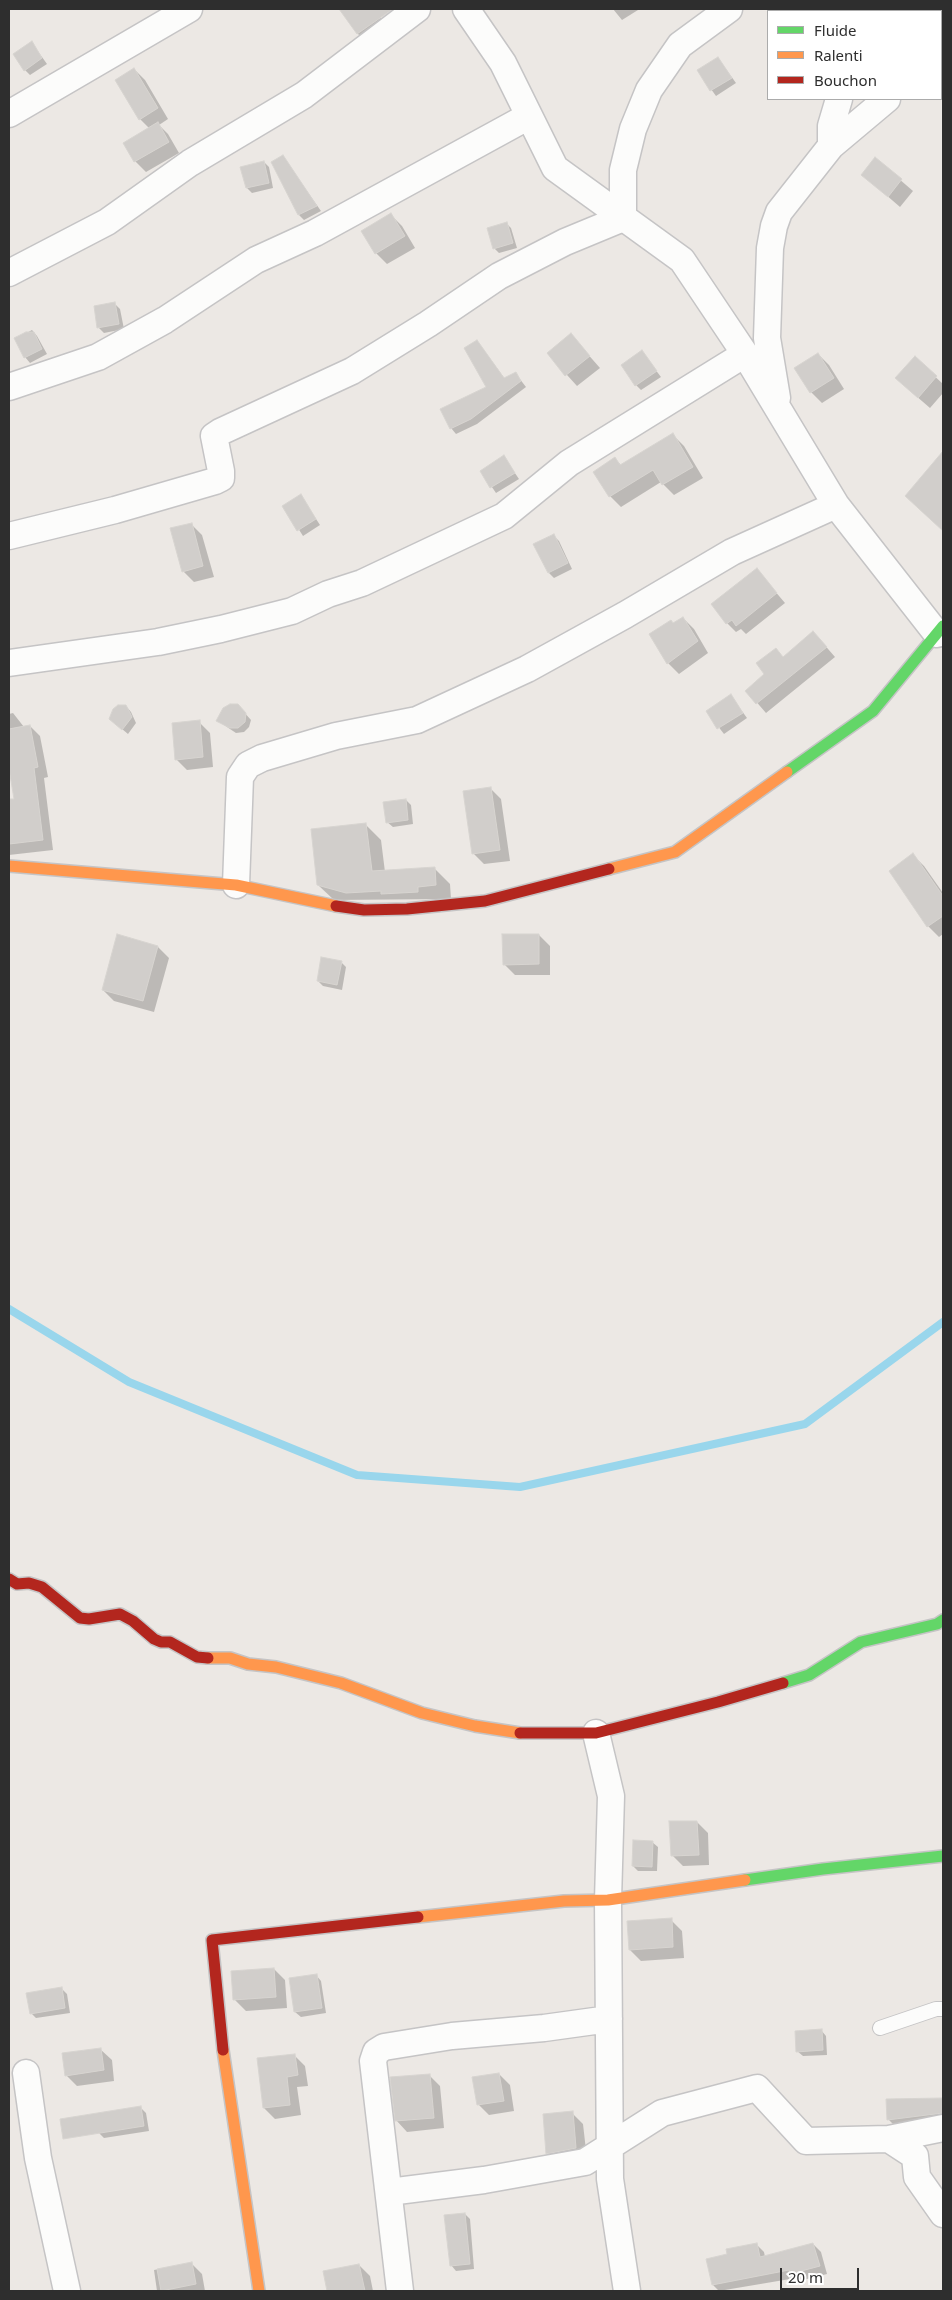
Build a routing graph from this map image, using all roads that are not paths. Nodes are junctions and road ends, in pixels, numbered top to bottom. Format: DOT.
graph roads {
  1 [pos="189,9"];
  2 [pos="417,9"];
  3 [pos="466,9"];
  4 [pos="729,9"];
  5 [pos="839,100"];
  6 [pos="886,100"];
  7 [pos="9,114"];
  8 [pos="529,116"];
  9 [pos="831,146"];
  10 [pos="623,218"];
  11 [pos="9,273"];
  12 [pos="745,354"];
  13 [pos="9,387"];
  14 [pos="778,409"];
  15 [pos="836,505"];
  16 [pos="9,536"];
  17 [pos="940,630"];
  18 [pos="9,663"];
  19 [pos="9,866"];
  20 [pos="236,885"];
  21 [pos="9,1579"];
  22 [pos="943,1620"];
  23 [pos="596,1733"];
  24 [pos="943,1856"];
  25 [pos="608,1900"];
  26 [pos="943,2009"];
  27 [pos="610,2019"];
  28 [pos="880,2028"];
  29 [pos="26,2073"];
  30 [pos="943,2128"];
  31 [pos="889,2139"];
  32 [pos="611,2147"];
  33 [pos="389,2192"];
  34 [pos="943,2214"];
  35 [pos="66,2291"];
  36 [pos="259,2291"];
  37 [pos="400,2291"];
  38 [pos="627,2291"];
  1 -- 7 [label="street"];
  2 -- 11 [label="street"];
  3 -- 8 [label="street"];
  4 -- 10 [label="street"];
  5 -- 9 [label="street"];
  6 -- 9 [label="street"];
  8 -- 10 [label="street"];
  8 -- 13 [label="street"];
  9 -- 14 [label="street"];
  10 -- 12 [label="street"];
  10 -- 16 [label="street"];
  12 -- 14 [label="street"];
  12 -- 18 [label="street"];
  14 -- 15 [label="street"];
  15 -- 17 [label="street"];
  15 -- 20 [label="street"];
  17 -- 20 [label="street"];
  19 -- 20 [label="street"];
  21 -- 23 [label="street"];
  22 -- 23 [label="street"];
  23 -- 25 [label="street"];
  24 -- 25 [label="street"];
  25 -- 27 [label="street"];
  25 -- 36 [label="street"];
  26 -- 28 [label="lane"];
  27 -- 32 [label="street"];
  27 -- 33 [label="street"];
  29 -- 35 [label="street"];
  30 -- 31 [label="street"];
  31 -- 32 [label="street"];
  31 -- 34 [label="street"];
  32 -- 33 [label="street"];
  32 -- 38 [label="street"];
  33 -- 37 [label="street"];
}
